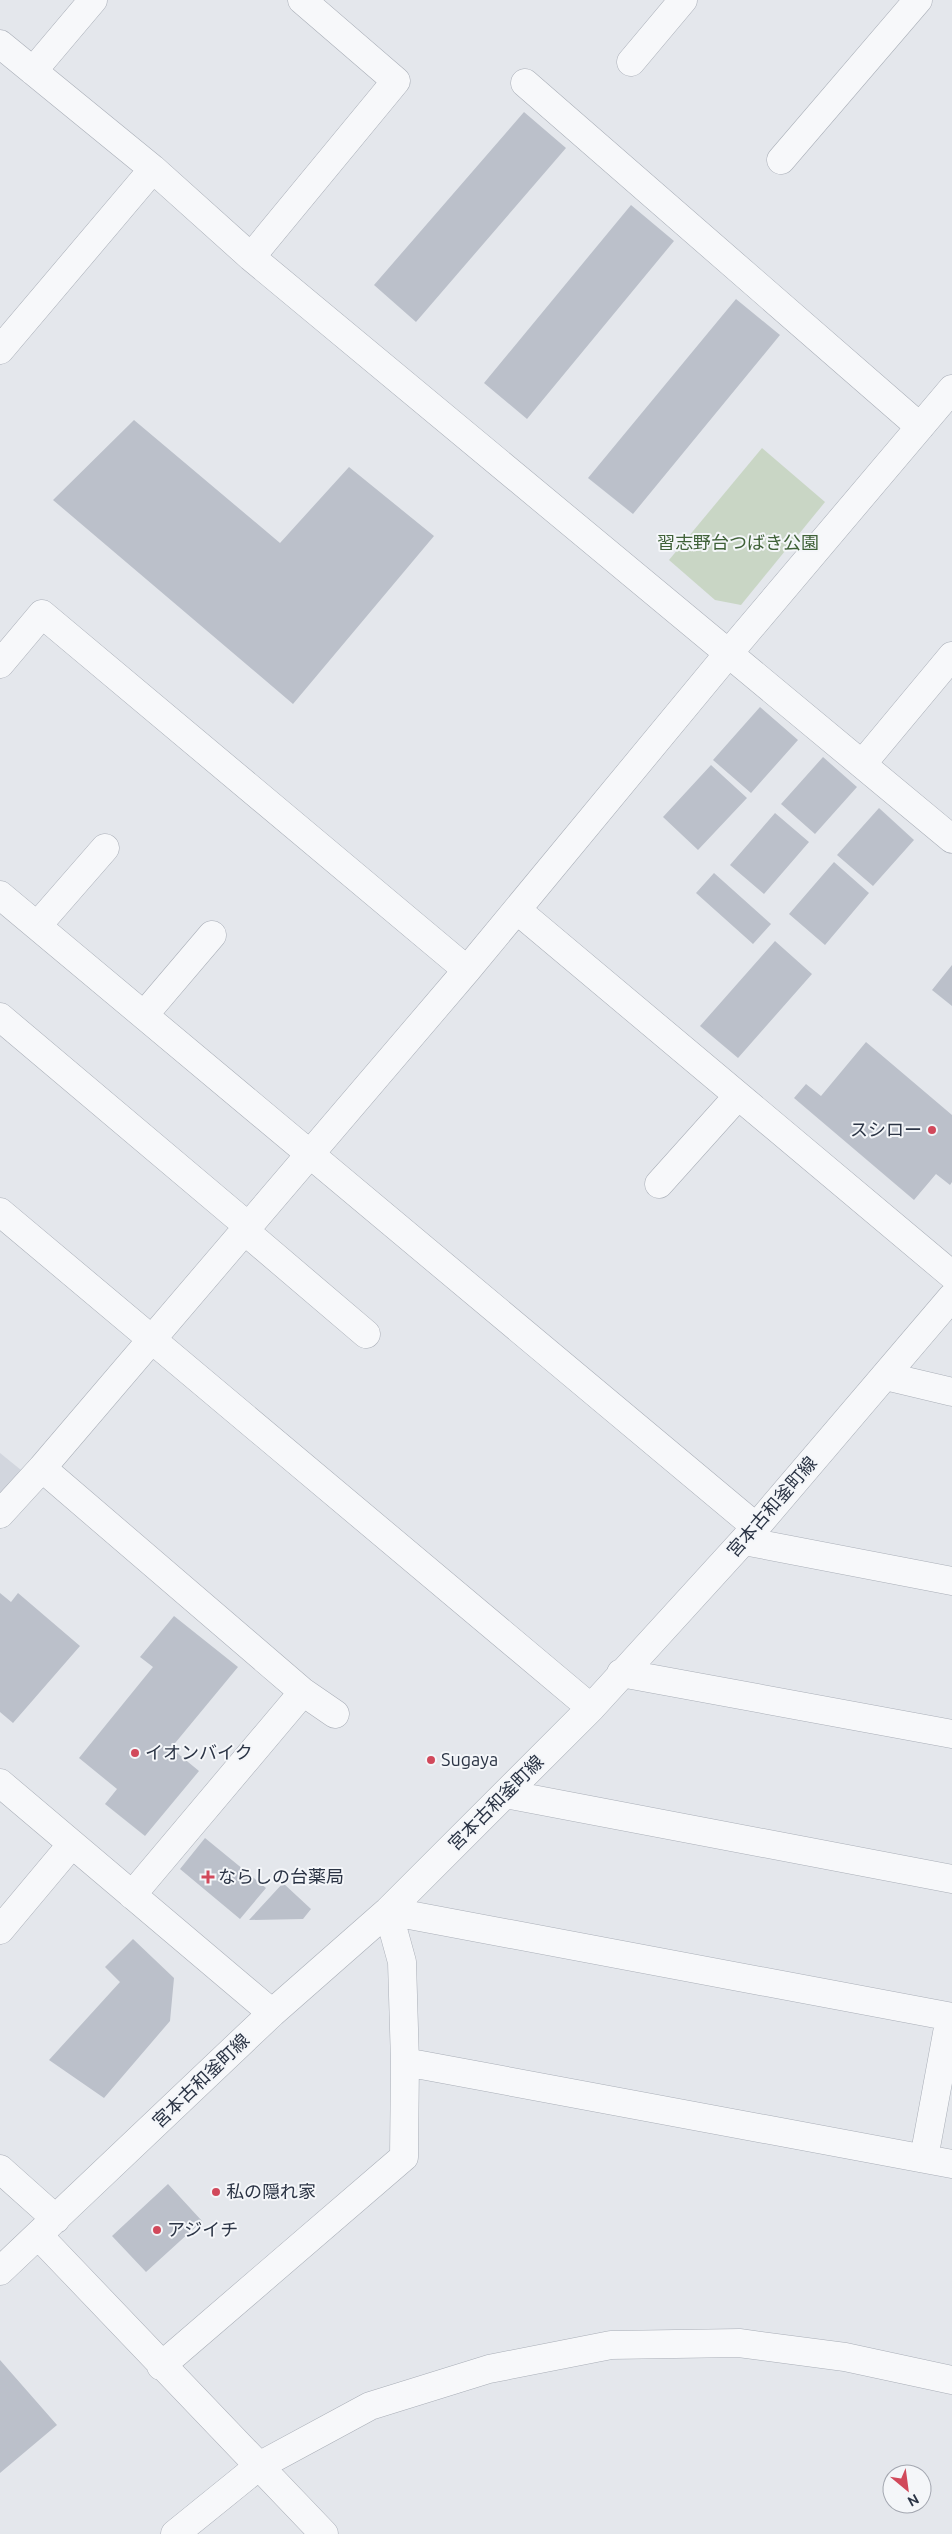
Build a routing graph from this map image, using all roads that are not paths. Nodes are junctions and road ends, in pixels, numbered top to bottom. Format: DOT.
graph roads {
  1 [pos="93,0"];
  2 [pos="302,0"];
  3 [pos="683,0"];
  4 [pos="918,0"];
  5 [pos="0,44"];
  6 [pos="632,62"];
  7 [pos="33,71"];
  8 [pos="525,83"];
  9 [pos="781,160"];
  10 [pos="153,169"];
  11 [pos="251,256"];
  12 [pos="0,350"];
  13 [pos="952,389"];
  14 [pos="920,427"];
  15 [pos="728,654"];
  16 [pos="0,664"];
  17 [pos="947,673"];
  18 [pos="863,763"];
  19 [pos="952,839"];
  20 [pos="104,848"];
  21 [pos="0,895"];
  22 [pos="517,910"];
  23 [pos="37,926"];
  24 [pos="212,935"];
  25 [pos="466,970"];
  26 [pos="144,1015"];
  27 [pos="0,1017"];
  28 [pos="737,1097"];
  29 [pos="311,1153"];
  30 [pos="659,1184"];
  31 [pos="0,1212"];
  32 [pos="247,1229"];
  33 [pos="952,1275"];
  34 [pos="952,1297"];
  35 [pos="366,1334"];
  36 [pos="152,1339"];
  37 [pos="885,1376"];
  38 [pos="952,1392"];
  39 [pos="42,1468"];
  40 [pos="0,1514"];
  41 [pos="750,1534"];
  42 [pos="952,1581"];
  43 [pos="621,1673"];
  44 [pos="303,1692"];
  45 [pos="591,1708"];
  46 [pos="335,1714"];
  47 [pos="952,1734"];
  48 [pos="0,1783"];
  49 [pos="506,1794"];
  50 [pos="72,1844"];
  51 [pos="952,1879"];
  52 [pos="132,1895"];
  53 [pos="388,1911"];
  54 [pos="0,1930"];
  55 [pos="272,2013"];
  56 [pos="951,2017"];
  57 [pos="405,2062"];
  58 [pos="924,2158"];
  59 [pos="952,2164"];
  60 [pos="0,2169"];
  61 [pos="47,2227"];
  62 [pos="0,2271"];
  63 [pos="161,2366"];
  64 [pos="952,2380"];
  65 [pos="259,2466"];
  66 [pos="175,2534"];
  67 [pos="324,2534"];
  1 -- 7 [label="street"];
  2 -- 11 [label="street"];
  3 -- 6 [label="street"];
  4 -- 9 [label="street"];
  5 -- 7 [label="street"];
  7 -- 10 [label="street"];
  8 -- 14 [label="street"];
  10 -- 11 [label="street"];
  10 -- 12 [label="street"];
  11 -- 15 [label="street"];
  13 -- 14 [label="street"];
  14 -- 15 [label="street"];
  15 -- 18 [label="street"];
  15 -- 22 [label="street"];
  16 -- 25 [label="street"];
  17 -- 18 [label="street"];
  18 -- 19 [label="street"];
  20 -- 23 [label="street"];
  21 -- 23 [label="street"];
  22 -- 25 [label="street"];
  22 -- 28 [label="street"];
  23 -- 26 [label="street"];
  24 -- 26 [label="street"];
  25 -- 29 [label="street"];
  26 -- 29 [label="street"];
  27 -- 32 [label="street"];
  28 -- 30 [label="street"];
  28 -- 33 [label="street"];
  29 -- 32 [label="street"];
  29 -- 41 [label="street"];
  31 -- 36 [label="street"];
  32 -- 35 [label="street"];
  32 -- 36 [label="street"];
  34 -- 37 [label="street, 宮本古和釜町線"];
  36 -- 39 [label="street"];
  36 -- 45 [label="street"];
  37 -- 38 [label="street"];
  37 -- 41 [label="street, 宮本古和釜町線"];
  39 -- 40 [label="street"];
  39 -- 44 [label="street"];
  41 -- 42 [label="street"];
  41 -- 43 [label="street, 宮本古和釜町線"];
  43 -- 45 [label="street, 宮本古和釜町線"];
  43 -- 47 [label="street"];
  44 -- 46 [label="street"];
  44 -- 52 [label="street"];
  45 -- 49 [label="street, 宮本古和釜町線"];
  48 -- 50 [label="street"];
  49 -- 51 [label="street"];
  49 -- 53 [label="street, 宮本古和釜町線"];
  50 -- 52 [label="street"];
  50 -- 54 [label="street"];
  52 -- 55 [label="street"];
  53 -- 55 [label="street, 宮本古和釜町線"];
  53 -- 56 [label="street"];
  53 -- 57 [label="street"];
  55 -- 61 [label="street, 宮本古和釜町線"];
  56 -- 58 [label="street"];
  57 -- 58 [label="street"];
  57 -- 63 [label="street"];
  58 -- 59 [label="street"];
  60 -- 61 [label="street"];
  61 -- 62 [label="street, 宮本古和釜町線"];
  61 -- 63 [label="street"];
  63 -- 65 [label="street"];
  64 -- 65 [label="street"];
  65 -- 66 [label="street"];
  65 -- 67 [label="street"];
}
